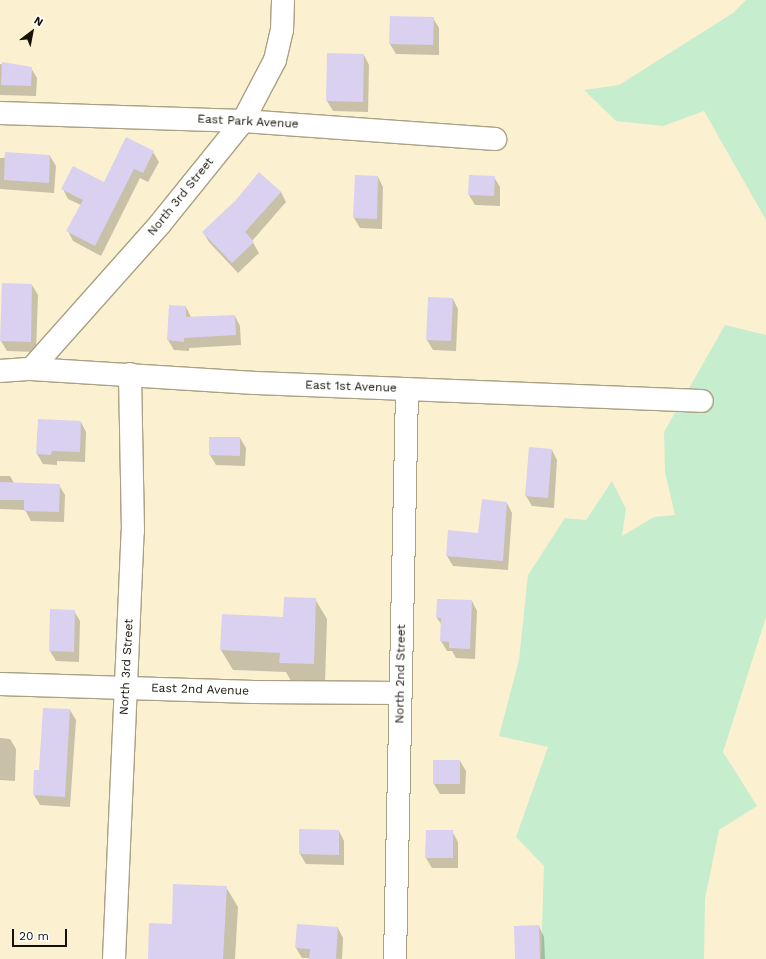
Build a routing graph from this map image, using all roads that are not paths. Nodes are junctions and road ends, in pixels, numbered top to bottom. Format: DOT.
graph roads {
  1 [pos="283,0"];
  2 [pos="0,113"];
  3 [pos="243,121"];
  4 [pos="496,139"];
  5 [pos="31,369"];
  6 [pos="0,371"];
  7 [pos="130,374"];
  8 [pos="407,389"];
  9 [pos="702,401"];
  10 [pos="0,684"];
  11 [pos="126,688"];
  12 [pos="400,693"];
  13 [pos="114,959"];
  14 [pos="395,959"];
  1 -- 3 [label="street, North 3rd Street"];
  2 -- 3 [label="street, East Park Avenue"];
  3 -- 4 [label="street, East Park Avenue"];
  3 -- 5 [label="street, North 3rd Street"];
  5 -- 6 [label="street, East 1st Avenue"];
  5 -- 7 [label="street, East 1st Avenue"];
  7 -- 8 [label="street, East 1st Avenue"];
  7 -- 11 [label="street, North 3rd Street"];
  8 -- 9 [label="street, East 1st Avenue"];
  8 -- 12 [label="street, North 2nd Street"];
  10 -- 11 [label="street, East 2nd Avenue"];
  11 -- 12 [label="street, East 2nd Avenue"];
  11 -- 13 [label="street, North 3rd Street"];
  12 -- 14 [label="street, North 2nd Street"];
}
